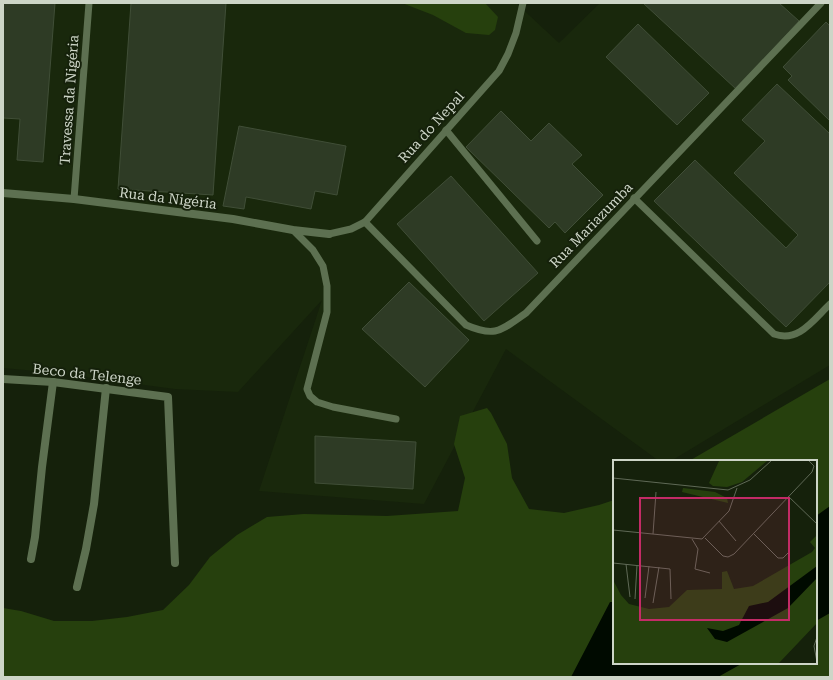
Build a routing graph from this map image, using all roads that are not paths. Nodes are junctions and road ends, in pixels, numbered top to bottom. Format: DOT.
graph roads {
  1 [pos="89,3"];
  2 [pos="821,3"];
  3 [pos="521,5"];
  4 [pos="446,130"];
  5 [pos="3,193"];
  6 [pos="634,198"];
  7 [pos="74,199"];
  8 [pos="365,222"];
  9 [pos="293,230"];
  10 [pos="330,234"];
  11 [pos="537,241"];
  12 [pos="830,304"];
  13 [pos="3,379"];
  14 [pos="53,382"];
  15 [pos="106,388"];
  16 [pos="396,419"];
  17 [pos="31,560"];
  18 [pos="175,563"];
  19 [pos="77,587"];
  1 -- 7 [label="lane, Travessa da Nigéria"];
  2 -- 6 [label="lane, Rua Mariazumba"];
  3 -- 4 [label="lane, Rua do Nepal"];
  4 -- 8 [label="lane, Rua do Nepal"];
  4 -- 11 [label="lane"];
  5 -- 7 [label="street, Rua da Nigéria"];
  6 -- 8 [label="lane, Rua Mariazumba"];
  6 -- 12 [label="lane"];
  7 -- 9 [label="street, Rua da Nigéria"];
  8 -- 10 [label="lane, Rua do Nepal"];
  9 -- 10 [label="street, Rua da Nigéria"];
  9 -- 16 [label="lane"];
  13 -- 14 [label="street, Beco da Telenge"];
  14 -- 15 [label="street, Beco da Telenge"];
  14 -- 17 [label="street"];
  15 -- 18 [label="street, Beco da Telenge"];
  15 -- 19 [label="street"];
}
